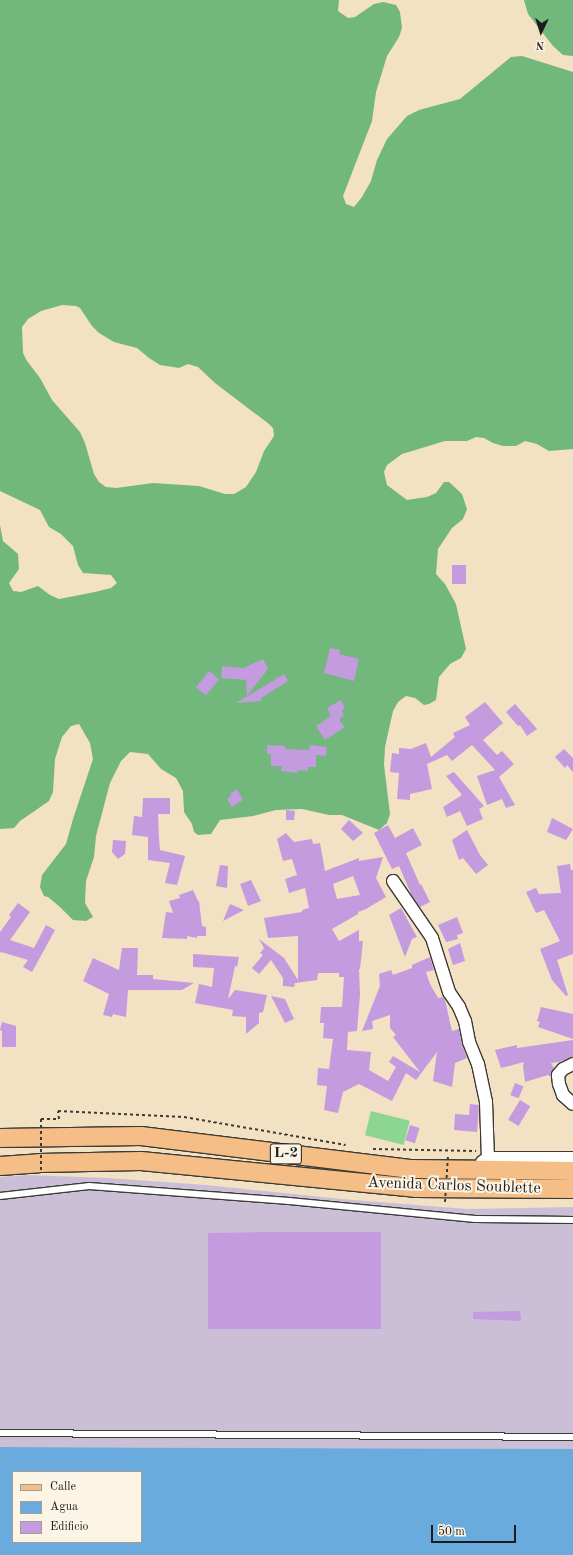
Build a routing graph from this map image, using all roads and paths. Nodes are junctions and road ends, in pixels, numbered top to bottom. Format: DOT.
graph roads {
  1 [pos="393,881"];
  2 [pos="573,1064"];
  3 [pos="573,1104"];
  4 [pos="0,1138"];
  5 [pos="348,1146"];
  6 [pos="372,1149"];
  7 [pos="476,1150"];
  8 [pos="448,1156"];
  9 [pos="488,1158"];
  10 [pos="573,1158"];
  11 [pos="0,1166"];
  12 [pos="41,1170"];
  13 [pos="470,1170"];
  14 [pos="573,1171"];
  15 [pos="573,1189"];
  16 [pos="0,1196"];
  17 [pos="445,1202"];
  18 [pos="573,1220"];
  19 [pos="0,1434"];
  20 [pos="573,1437"];
  1 -- 9 [label="street"];
  2 -- 3 [label="street"];
  4 -- 13 [label="main road, Avenida Carlos Soublette / L-2"];
  5 -- 12 [label="path, bridge"];
  6 -- 7 [label="path"];
  8 -- 17 [label="path, bridge"];
  9 -- 10 [label="street, Avenida Carlos Soublette"];
  9 -- 13 [label="street, Avenida Carlos Soublette"];
  11 -- 15 [label="main road, Avenida Carlos Soublette / L-2"];
  13 -- 14 [label="main road, Avenida Carlos Soublette / L-2"];
  16 -- 18 [label="lane"];
  19 -- 20 [label="lane"];
}
